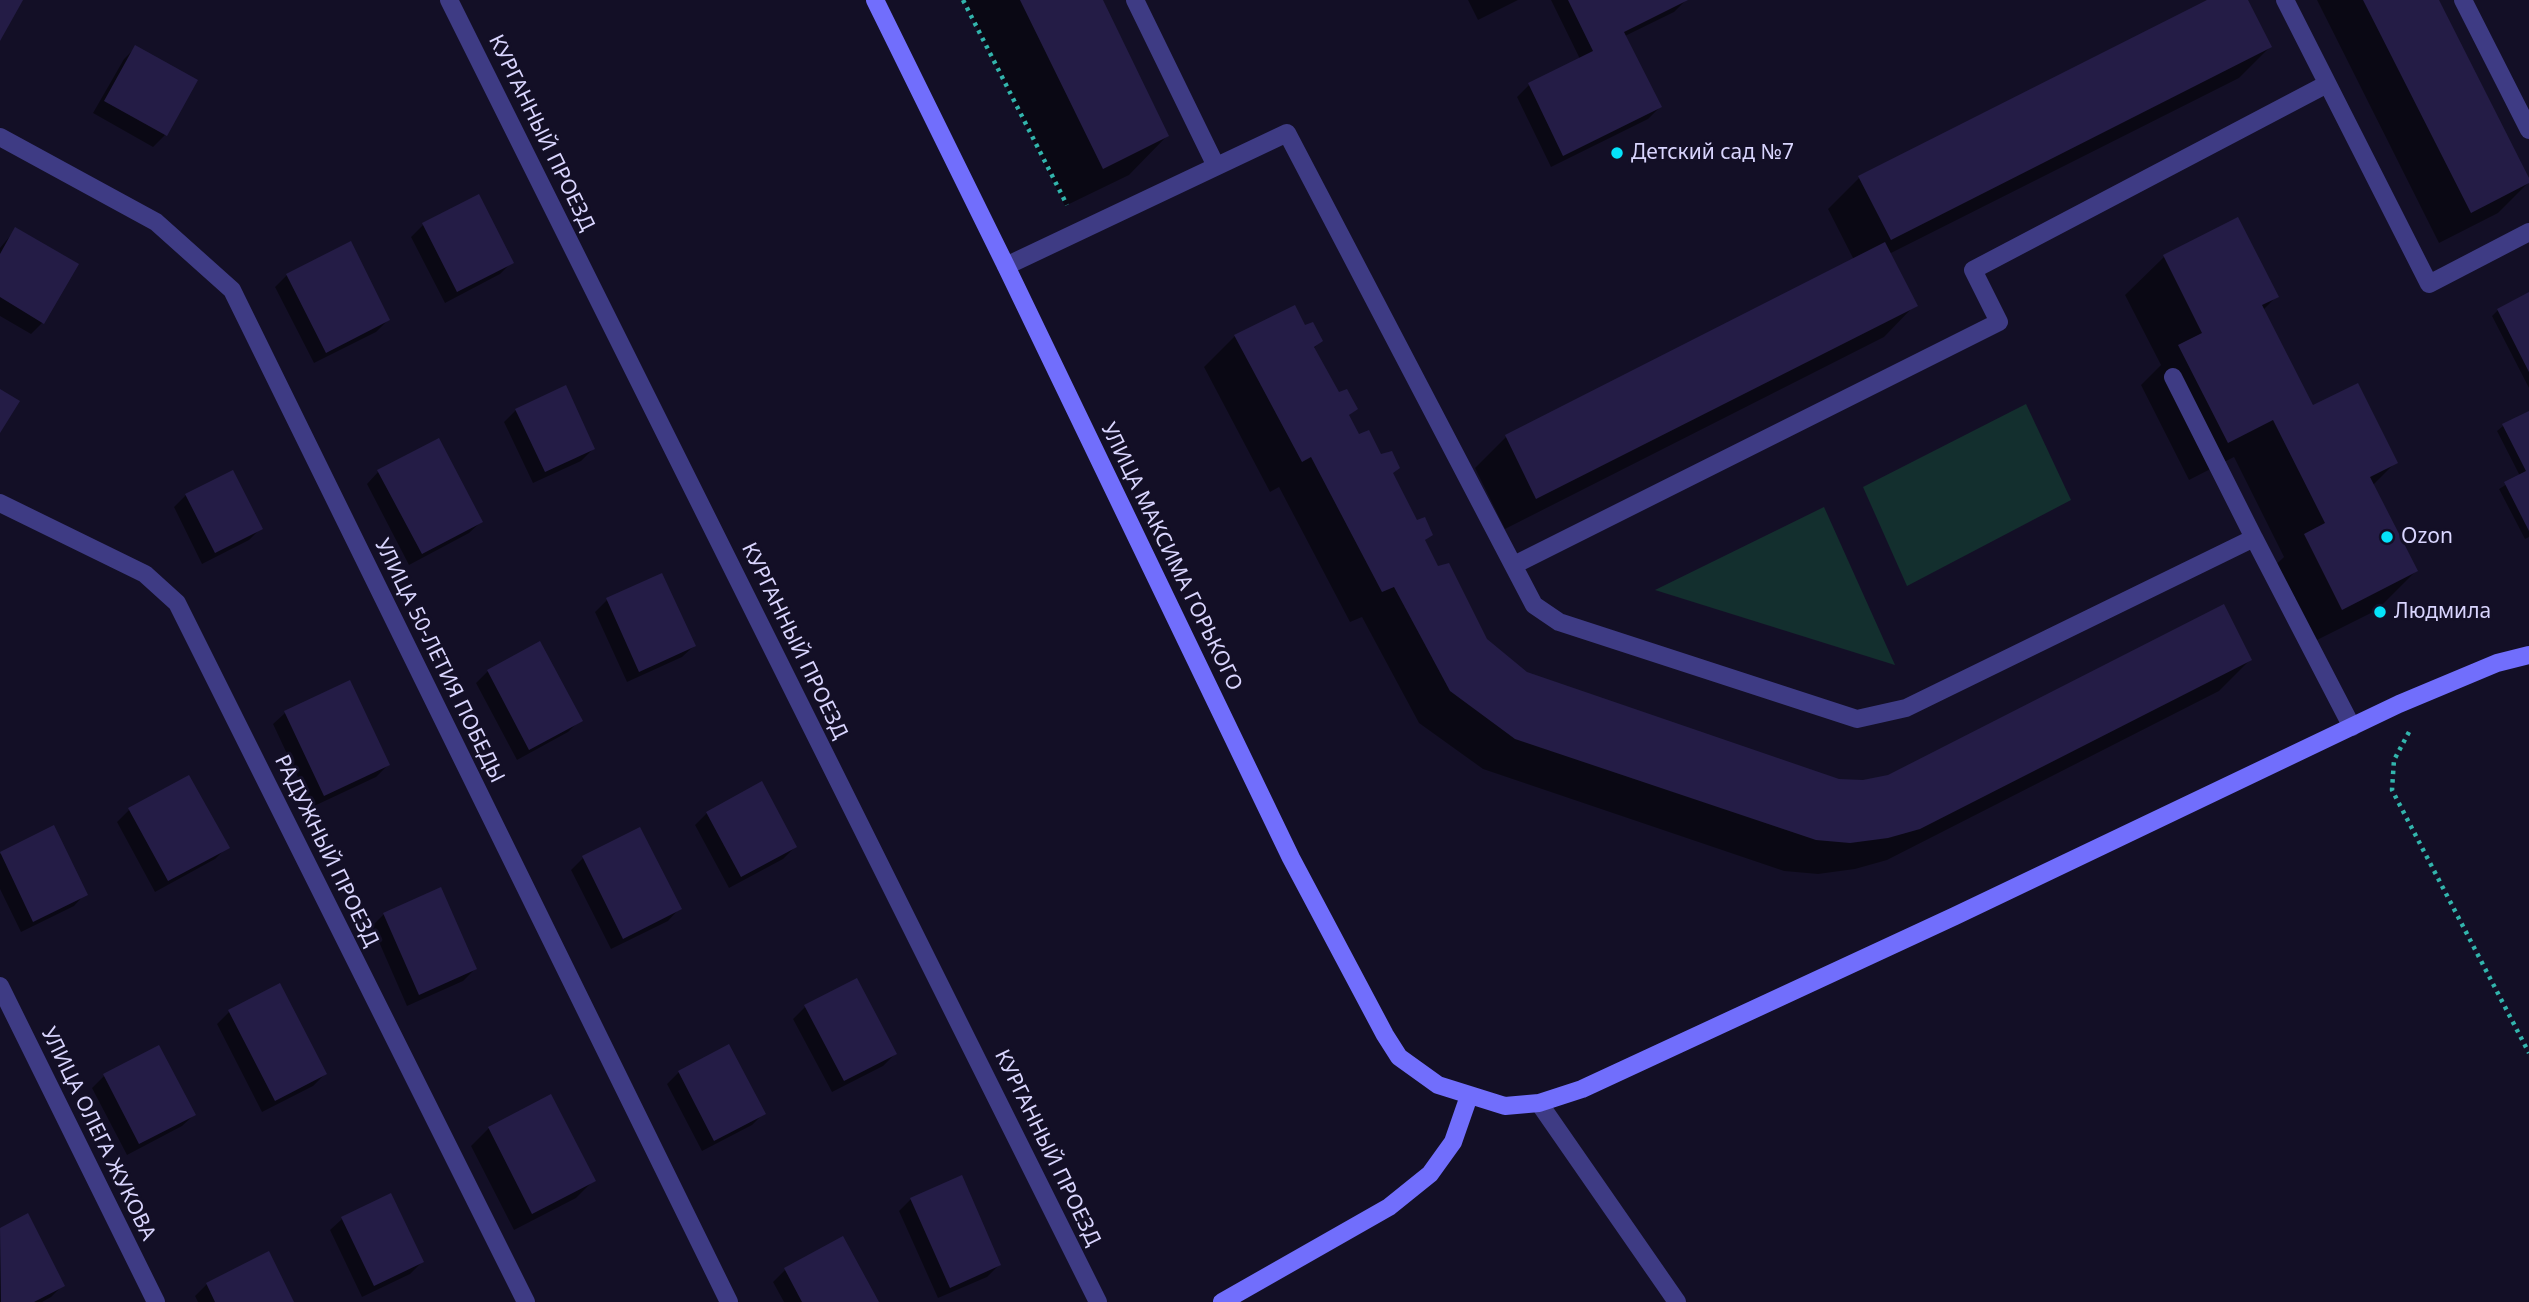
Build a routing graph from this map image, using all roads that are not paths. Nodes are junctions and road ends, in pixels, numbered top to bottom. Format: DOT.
graph roads {
  1 [pos="449,0"];
  2 [pos="875,0"];
  3 [pos="1135,0"];
  4 [pos="2285,0"];
  5 [pos="2463,0"];
  6 [pos="2328,83"];
  7 [pos="2529,130"];
  8 [pos="0,137"];
  9 [pos="1216,166"];
  10 [pos="2529,232"];
  11 [pos="1006,266"];
  12 [pos="2173,377"];
  13 [pos="0,503"];
  14 [pos="2254,538"];
  15 [pos="1514,565"];
  16 [pos="2529,655"];
  17 [pos="2352,727"];
  18 [pos="0,986"];
  19 [pos="1469,1096"];
  20 [pos="1539,1103"];
  21 [pos="156,1302"];
  22 [pos="526,1302"];
  23 [pos="729,1302"];
  24 [pos="1098,1302"];
  25 [pos="1222,1302"];
  26 [pos="1677,1302"];
  1 -- 24 [label="street, КУРГАННЫЙ ПРОЕЗД"];
  2 -- 11 [label="main road, УЛИЦА МАКСИМА ГОРЬКОГО"];
  3 -- 9 [label="street"];
  4 -- 6 [label="street"];
  5 -- 7 [label="street"];
  6 -- 10 [label="street"];
  6 -- 15 [label="street"];
  8 -- 23 [label="street, УЛИЦА 50-ЛЕТИЯ ПОБЕДЫ"];
  9 -- 11 [label="street"];
  9 -- 15 [label="street"];
  11 -- 19 [label="main road, УЛИЦА МАКСИМА ГОРЬКОГО"];
  12 -- 14 [label="street"];
  13 -- 22 [label="street, РАДУЖНЫЙ ПРОЕЗД"];
  14 -- 15 [label="street"];
  14 -- 17 [label="street"];
  16 -- 17 [label="main road, УЛИЦА МАКСИМА ГОРЬКОГО"];
  17 -- 20 [label="main road, УЛИЦА МАКСИМА ГОРЬКОГО"];
  18 -- 21 [label="street, УЛИЦА ОЛЕГА ЖУКОВА"];
  19 -- 20 [label="main road, УЛИЦА МАКСИМА ГОРЬКОГО"];
  19 -- 25 [label="main road"];
  20 -- 26 [label="street"];
}
